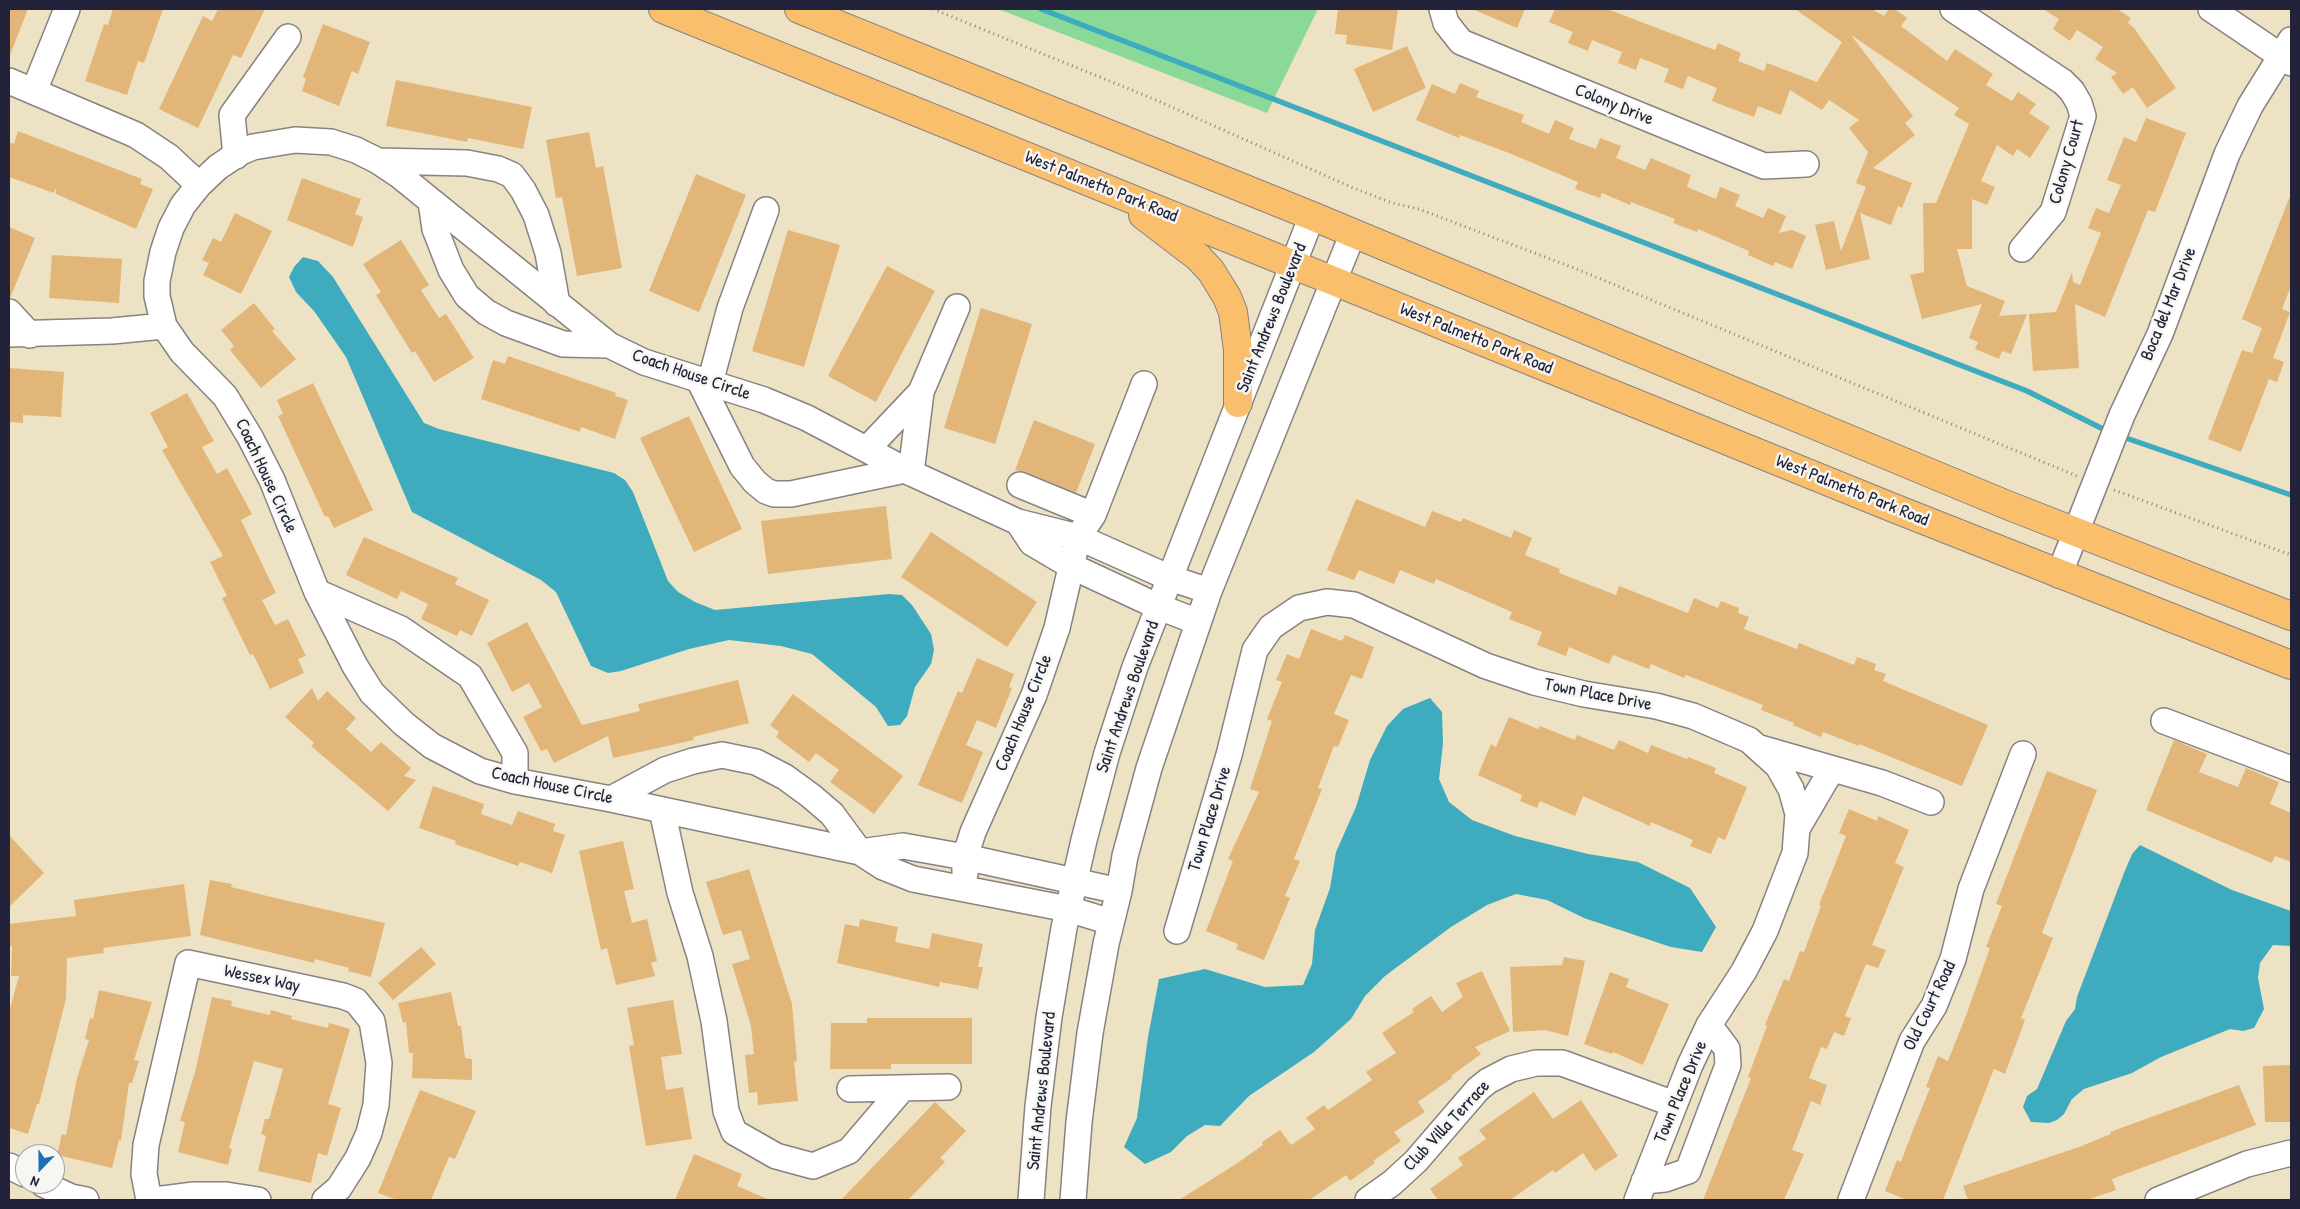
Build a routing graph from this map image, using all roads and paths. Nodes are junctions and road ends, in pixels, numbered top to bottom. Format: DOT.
graph roads {
  1 [pos="67,9"];
  2 [pos="663,9"];
  3 [pos="799,9"];
  4 [pos="933,9"];
  5 [pos="1442,9"];
  6 [pos="1953,9"];
  7 [pos="2211,9"];
  8 [pos="288,37"];
  9 [pos="2288,52"];
  10 [pos="9,81"];
  11 [pos="34,91"];
  12 [pos="236,156"];
  13 [pos="378,161"];
  14 [pos="1806,164"];
  15 [pos="199,185"];
  16 [pos="1108,190"];
  17 [pos="432,202"];
  18 [pos="766,210"];
  19 [pos="1312,216"];
  20 [pos="1353,233"];
  21 [pos="2022,249"];
  22 [pos="1293,265"];
  23 [pos="1334,282"];
  24 [pos="557,304"];
  25 [pos="957,306"];
  26 [pos="9,312"];
  27 [pos="164,326"];
  28 [pos="20,335"];
  29 [pos="609,344"];
  30 [pos="705,382"];
  31 [pos="1144,384"];
  32 [pos="921,392"];
  33 [pos="1238,403"];
  34 [pos="867,449"];
  35 [pos="908,471"];
  36 [pos="2082,478"];
  37 [pos="1020,485"];
  38 [pos="2110,488"];
  39 [pos="1093,515"];
  40 [pos="1018,522"];
  41 [pos="2076,533"];
  42 [pos="1078,537"];
  43 [pos="2291,555"];
  44 [pos="1071,566"];
  45 [pos="2059,575"];
  46 [pos="1170,578"];
  47 [pos="1209,591"];
  48 [pos="318,592"];
  49 [pos="1159,607"];
  50 [pos="2291,616"];
  51 [pos="1198,622"];
  52 [pos="2291,665"];
  53 [pos="2164,721"];
  54 [pos="1760,748"];
  55 [pos="2023,754"];
  56 [pos="2291,768"];
  57 [pos="1832,769"];
  58 [pos="515,781"];
  59 [pos="611,799"];
  60 [pos="1931,802"];
  61 [pos="662,810"];
  62 [pos="1798,827"];
  63 [pos="860,852"];
  64 [pos="965,857"];
  65 [pos="1074,883"];
  66 [pos="964,889"];
  67 [pos="1119,892"];
  68 [pos="1068,909"];
  69 [pos="1111,922"];
  70 [pos="1176,931"];
  71 [pos="1709,1025"];
  72 [pos="948,1087"];
  73 [pos="850,1089"];
  74 [pos="902,1089"];
  75 [pos="1674,1104"];
  76 [pos="2291,1153"];
  77 [pos="1641,1191"];
  78 [pos="65,1194"];
  79 [pos="86,1200"];
  80 [pos="149,1200"];
  81 [pos="155,1200"];
  82 [pos="258,1200"];
  83 [pos="325,1200"];
  84 [pos="1031,1200"];
  85 [pos="1073,1200"];
  86 [pos="1368,1200"];
  87 [pos="1851,1200"];
  88 [pos="2158,1200"];
  1 -- 11 [label="street"];
  2 -- 16 [label="main road, West Palmetto Park Road"];
  3 -- 19 [label="main road"];
  4 -- 36 [label="path"];
  5 -- 14 [label="street, Colony Drive"];
  6 -- 21 [label="street, Colony Court"];
  7 -- 9 [label="street"];
  8 -- 12 [label="street"];
  9 -- 41 [label="street, Boca del Mar Drive"];
  10 -- 11 [label="street"];
  11 -- 15 [label="street"];
  12 -- 13 [label="street, Coach House Circle"];
  12 -- 15 [label="street, Coach House Circle"];
  13 -- 17 [label="street, Coach House Circle"];
  13 -- 24 [label="street"];
  15 -- 27 [label="street, Coach House Circle"];
  16 -- 22 [label="main road, West Palmetto Park Road"];
  16 -- 33 [label="main road"];
  17 -- 24 [label="street, Coach House Circle"];
  17 -- 29 [label="street"];
  18 -- 30 [label="street"];
  19 -- 20 [label="main road"];
  19 -- 22 [label="street, Saint Andrews Boulevard"];
  20 -- 23 [label="street"];
  20 -- 41 [label="main road"];
  22 -- 23 [label="main road, West Palmetto Park Road"];
  22 -- 33 [label="street, Saint Andrews Boulevard"];
  23 -- 45 [label="main road, West Palmetto Park Road"];
  23 -- 47 [label="street"];
  24 -- 29 [label="street, Coach House Circle"];
  25 -- 32 [label="street"];
  26 -- 28 [label="street"];
  27 -- 28 [label="street"];
  27 -- 48 [label="street, Coach House Circle"];
  29 -- 30 [label="street, Coach House Circle"];
  30 -- 34 [label="street, Coach House Circle"];
  30 -- 35 [label="street"];
  31 -- 39 [label="street"];
  32 -- 34 [label="street"];
  32 -- 35 [label="street"];
  33 -- 46 [label="street, Saint Andrews Boulevard"];
  34 -- 35 [label="street, Coach House Circle"];
  35 -- 40 [label="street, Coach House Circle"];
  37 -- 39 [label="street"];
  38 -- 43 [label="path"];
  39 -- 42 [label="street"];
  40 -- 42 [label="street, Coach House Circle"];
  40 -- 44 [label="street"];
  41 -- 45 [label="street, Boca del Mar Drive"];
  41 -- 50 [label="main road"];
  42 -- 44 [label="street, Coach House Circle"];
  42 -- 46 [label="street, Coach House Circle"];
  44 -- 49 [label="street"];
  44 -- 64 [label="street, Coach House Circle"];
  45 -- 52 [label="main road, West Palmetto Park Road"];
  46 -- 47 [label="street, Coach House Circle"];
  46 -- 49 [label="street, Saint Andrews Boulevard"];
  47 -- 51 [label="street"];
  48 -- 58 [label="street, Coach House Circle"];
  48 -- 58 [label="street"];
  49 -- 51 [label="street"];
  49 -- 65 [label="street, Saint Andrews Boulevard"];
  51 -- 67 [label="street"];
  53 -- 56 [label="street"];
  54 -- 57 [label="street"];
  54 -- 62 [label="street, Town Place Drive"];
  54 -- 70 [label="street, Town Place Drive"];
  55 -- 87 [label="street, Old Court Road"];
  57 -- 60 [label="street"];
  57 -- 62 [label="street"];
  58 -- 59 [label="street, Coach House Circle"];
  59 -- 61 [label="street, Coach House Circle"];
  59 -- 63 [label="street"];
  61 -- 63 [label="street, Coach House Circle"];
  61 -- 74 [label="street"];
  62 -- 71 [label="street, Town Place Drive"];
  63 -- 64 [label="street, Coach House Circle"];
  63 -- 66 [label="street, Coach House Circle"];
  64 -- 65 [label="street, Coach House Circle"];
  64 -- 66 [label="street, Coach House Circle"];
  65 -- 67 [label="street, Coach House Circle"];
  65 -- 68 [label="street, Saint Andrews Boulevard"];
  66 -- 68 [label="street, Coach House Circle"];
  67 -- 69 [label="street"];
  68 -- 69 [label="street, Coach House Circle"];
  68 -- 84 [label="street, Saint Andrews Boulevard"];
  69 -- 85 [label="street"];
  71 -- 75 [label="street, Town Place Drive"];
  71 -- 77 [label="street"];
  72 -- 74 [label="street"];
  73 -- 74 [label="street"];
  75 -- 77 [label="street, Town Place Drive"];
  75 -- 86 [label="street, Club Villa Terrace"];
  76 -- 88 [label="street"];
  78 -- 79 [label="street"];
  80 -- 83 [label="street, Wessex Way"];
  81 -- 82 [label="street"];
}
